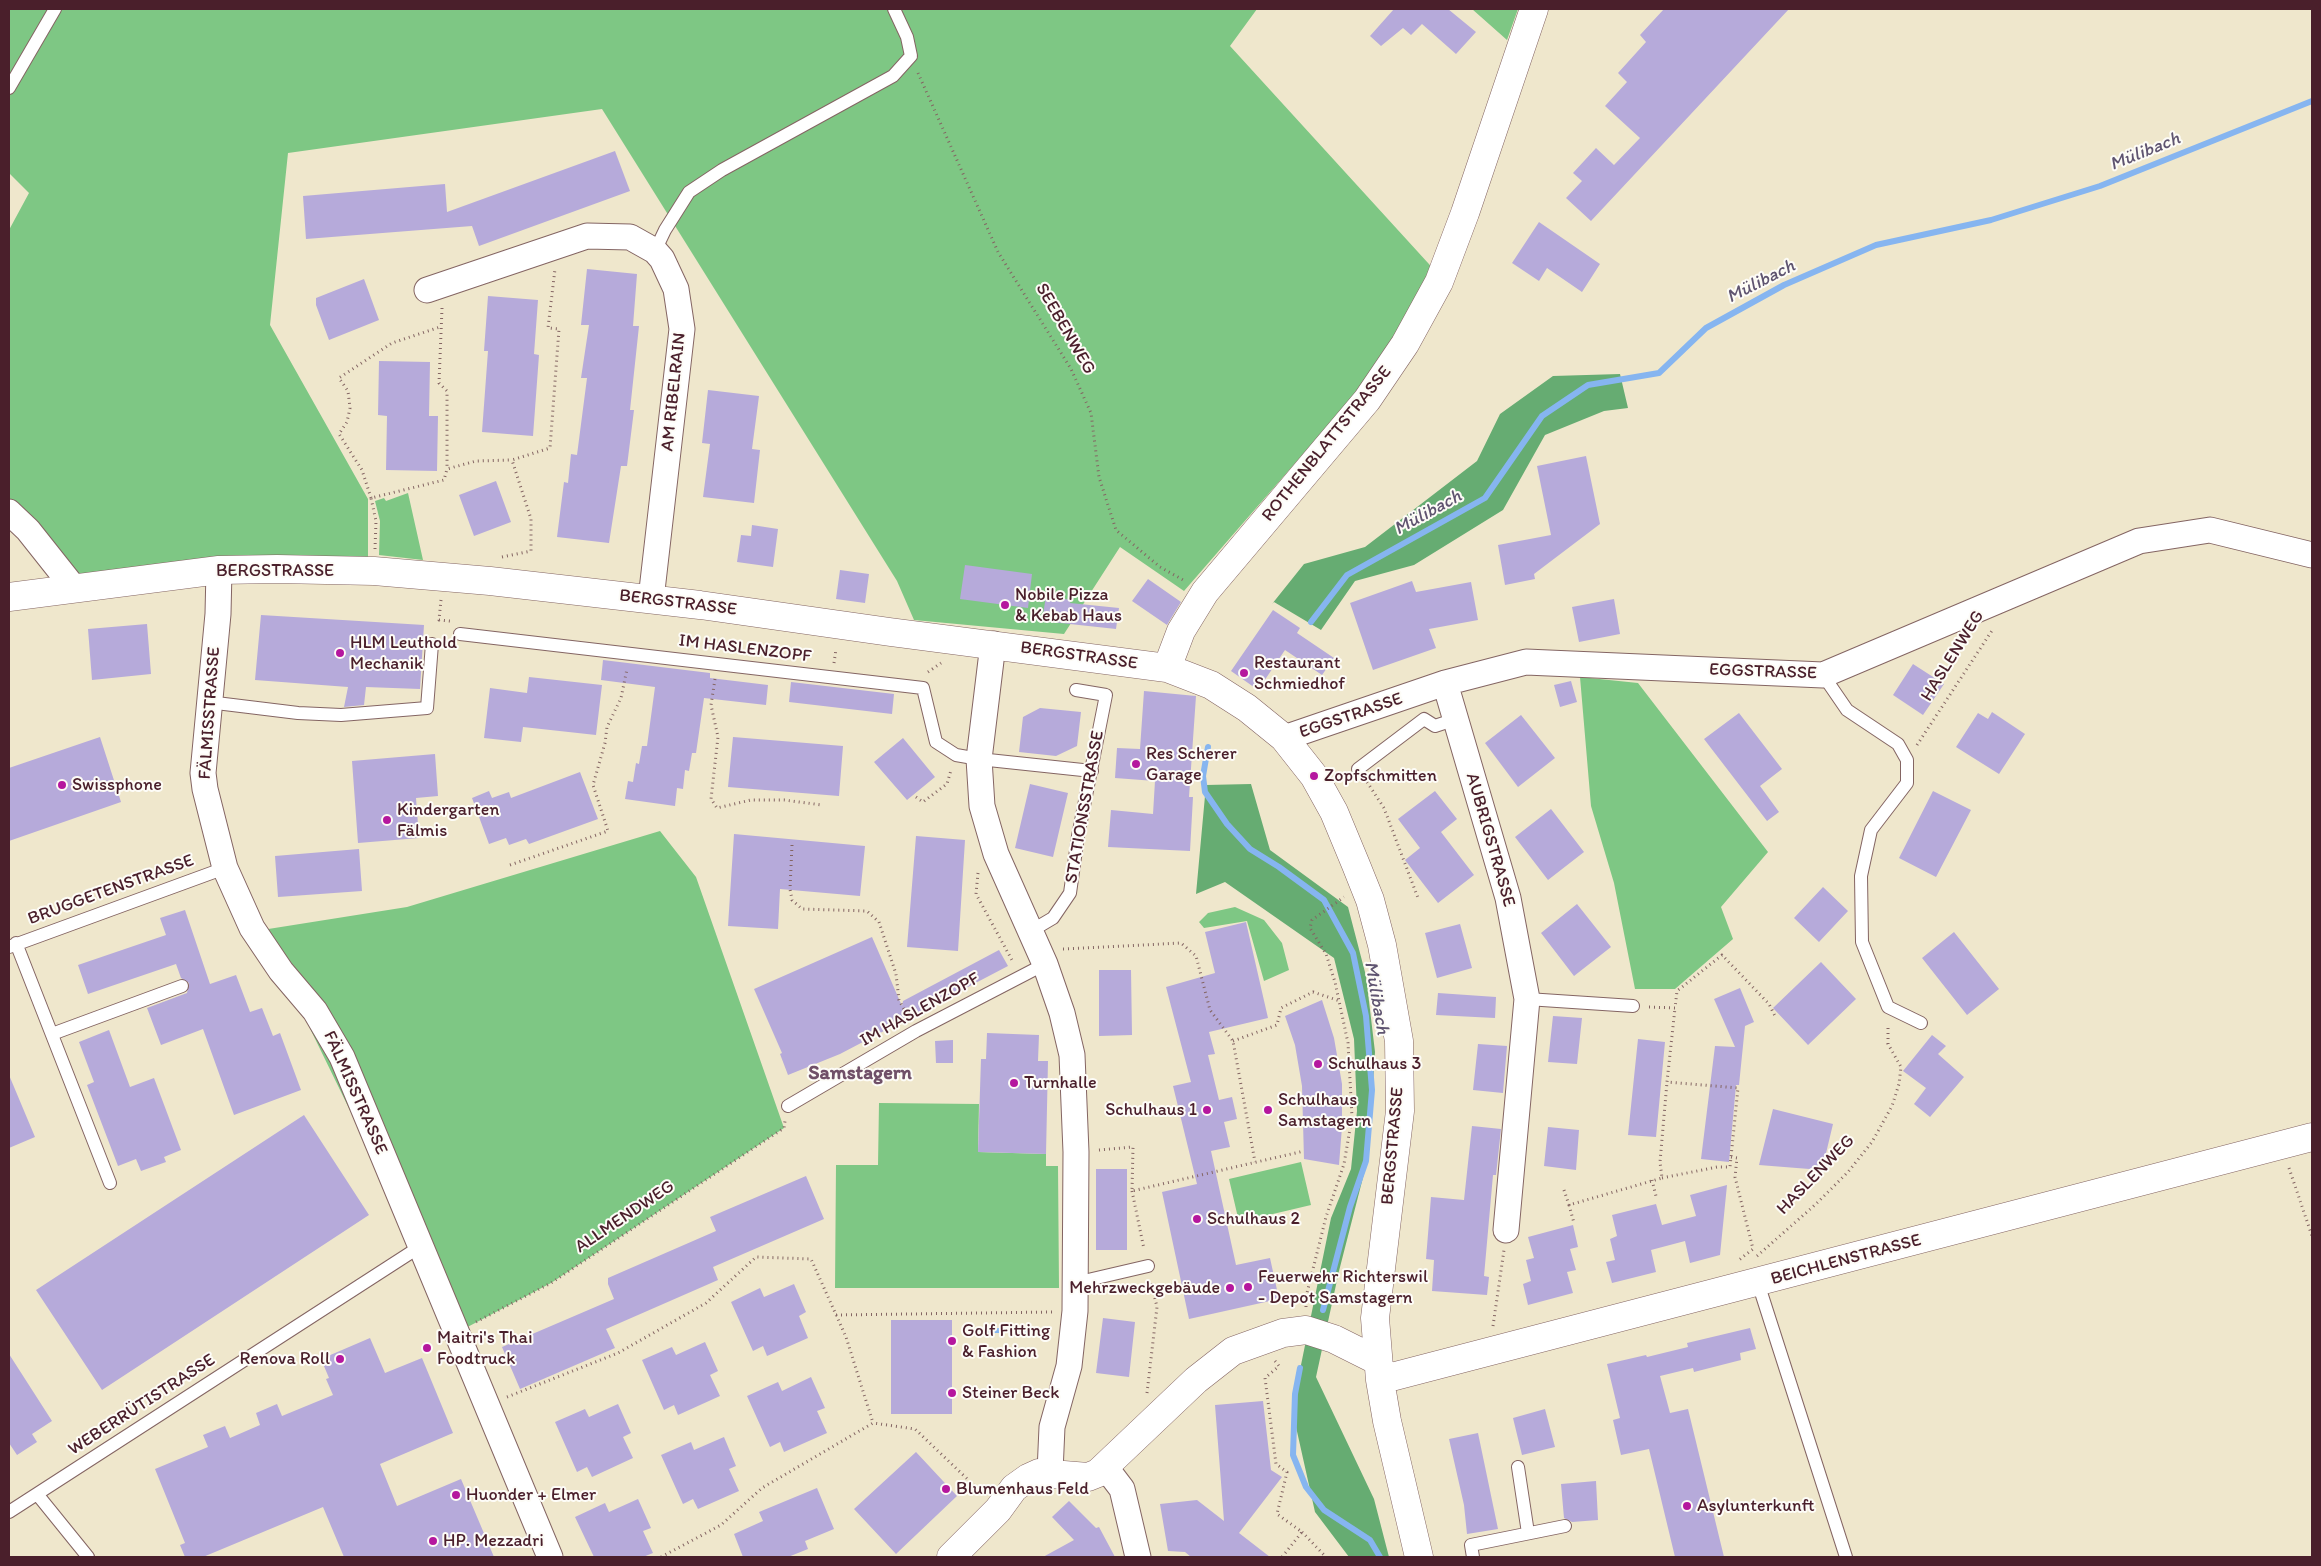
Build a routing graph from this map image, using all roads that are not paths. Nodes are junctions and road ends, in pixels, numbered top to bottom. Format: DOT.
graph roads {
  1 [pos="55,9"];
  2 [pos="894,9"];
  3 [pos="1534,9"];
  4 [pos="9,88"];
  5 [pos="655,251"];
  6 [pos="435,288"];
  7 [pos="9,512"];
  8 [pos="2312,555"];
  9 [pos="219,570"];
  10 [pos="74,588"];
  11 [pos="9,597"];
  12 [pos="651,599"];
  13 [pos="460,634"];
  14 [pos="432,644"];
  15 [pos="993,644"];
  16 [pos="1168,668"];
  17 [pos="1823,675"];
  18 [pos="1445,683"];
  19 [pos="1076,690"];
  20 [pos="208,702"];
  21 [pos="1456,719"];
  22 [pos="1284,738"];
  23 [pos="968,757"];
  24 [pos="1358,769"];
  25 [pos="1092,771"];
  26 [pos="225,868"];
  27 [pos="12,945"];
  28 [pos="1039,949"];
  29 [pos="182,986"];
  30 [pos="1527,999"];
  31 [pos="1633,1006"];
  32 [pos="1921,1023"];
  33 [pos="52,1034"];
  34 [pos="788,1106"];
  35 [pos="2312,1138"];
  36 [pos="110,1183"];
  37 [pos="1506,1230"];
  38 [pos="421,1246"];
  39 [pos="1148,1266"];
  40 [pos="1755,1271"];
  41 [pos="1075,1283"];
  42 [pos="1379,1370"];
  43 [pos="1518,1467"];
  44 [pos="1106,1468"];
  45 [pos="1050,1472"];
  46 [pos="37,1494"];
  47 [pos="9,1512"];
  48 [pos="1565,1526"];
  49 [pos="1528,1533"];
  50 [pos="88,1557"];
  51 [pos="550,1557"];
  52 [pos="951,1557"];
  53 [pos="1138,1557"];
  54 [pos="1420,1557"];
  55 [pos="1473,1557"];
  56 [pos="1846,1557"];
  1 -- 4 [label="lane"];
  2 -- 5 [label="lane"];
  3 -- 16 [label="street, ROTHENBLATTSTRASSE"];
  5 -- 6 [label="street, AM RIBELRAIN"];
  5 -- 12 [label="street, AM RIBELRAIN"];
  7 -- 10 [label="street"];
  8 -- 17 [label="street, EGGSTRASSE"];
  9 -- 10 [label="street, BERGSTRASSE"];
  9 -- 12 [label="street, BERGSTRASSE"];
  9 -- 20 [label="street, FÄLMISSTRASSE"];
  10 -- 11 [label="street, BERGSTRASSE"];
  12 -- 15 [label="street, BERGSTRASSE"];
  13 -- 23 [label="lane, IM HASLENZOPF"];
  14 -- 20 [label="lane"];
  15 -- 16 [label="street, BERGSTRASSE"];
  15 -- 23 [label="street"];
  16 -- 22 [label="street, BERGSTRASSE"];
  17 -- 18 [label="street, EGGSTRASSE"];
  17 -- 32 [label="lane"];
  18 -- 21 [label="street, AUBRIGSTRASSE"];
  18 -- 22 [label="street, EGGSTRASSE"];
  19 -- 25 [label="lane, STATIONSSTRASSE"];
  20 -- 26 [label="street, FÄLMISSTRASSE"];
  21 -- 24 [label="lane"];
  21 -- 30 [label="street, AUBRIGSTRASSE"];
  22 -- 42 [label="street, BERGSTRASSE"];
  23 -- 25 [label="lane"];
  23 -- 28 [label="street"];
  25 -- 28 [label="lane, STATIONSSTRASSE"];
  26 -- 27 [label="lane, BRUGGETENSTRASSE"];
  26 -- 38 [label="street, FÄLMISSTRASSE"];
  27 -- 33 [label="lane"];
  28 -- 34 [label="lane, IM HASLENZOPF"];
  28 -- 41 [label="street"];
  29 -- 33 [label="lane"];
  30 -- 31 [label="lane"];
  30 -- 37 [label="street, AUBRIGSTRASSE"];
  33 -- 36 [label="lane"];
  35 -- 40 [label="street, BEICHLENSTRASSE"];
  38 -- 46 [label="lane, WEBERRÜTISTRASSE"];
  38 -- 51 [label="street, FÄLMISSTRASSE"];
  39 -- 41 [label="lane"];
  40 -- 42 [label="street, BEICHLENSTRASSE"];
  40 -- 56 [label="lane"];
  41 -- 45 [label="street"];
  42 -- 44 [label="street"];
  42 -- 54 [label="street, BERGSTRASSE"];
  43 -- 49 [label="lane"];
  44 -- 45 [label="street"];
  44 -- 53 [label="street"];
  45 -- 52 [label="street"];
  46 -- 47 [label="lane, WEBERRÜTISTRASSE"];
  46 -- 50 [label="lane"];
  48 -- 49 [label="lane"];
  49 -- 55 [label="lane"];
}
